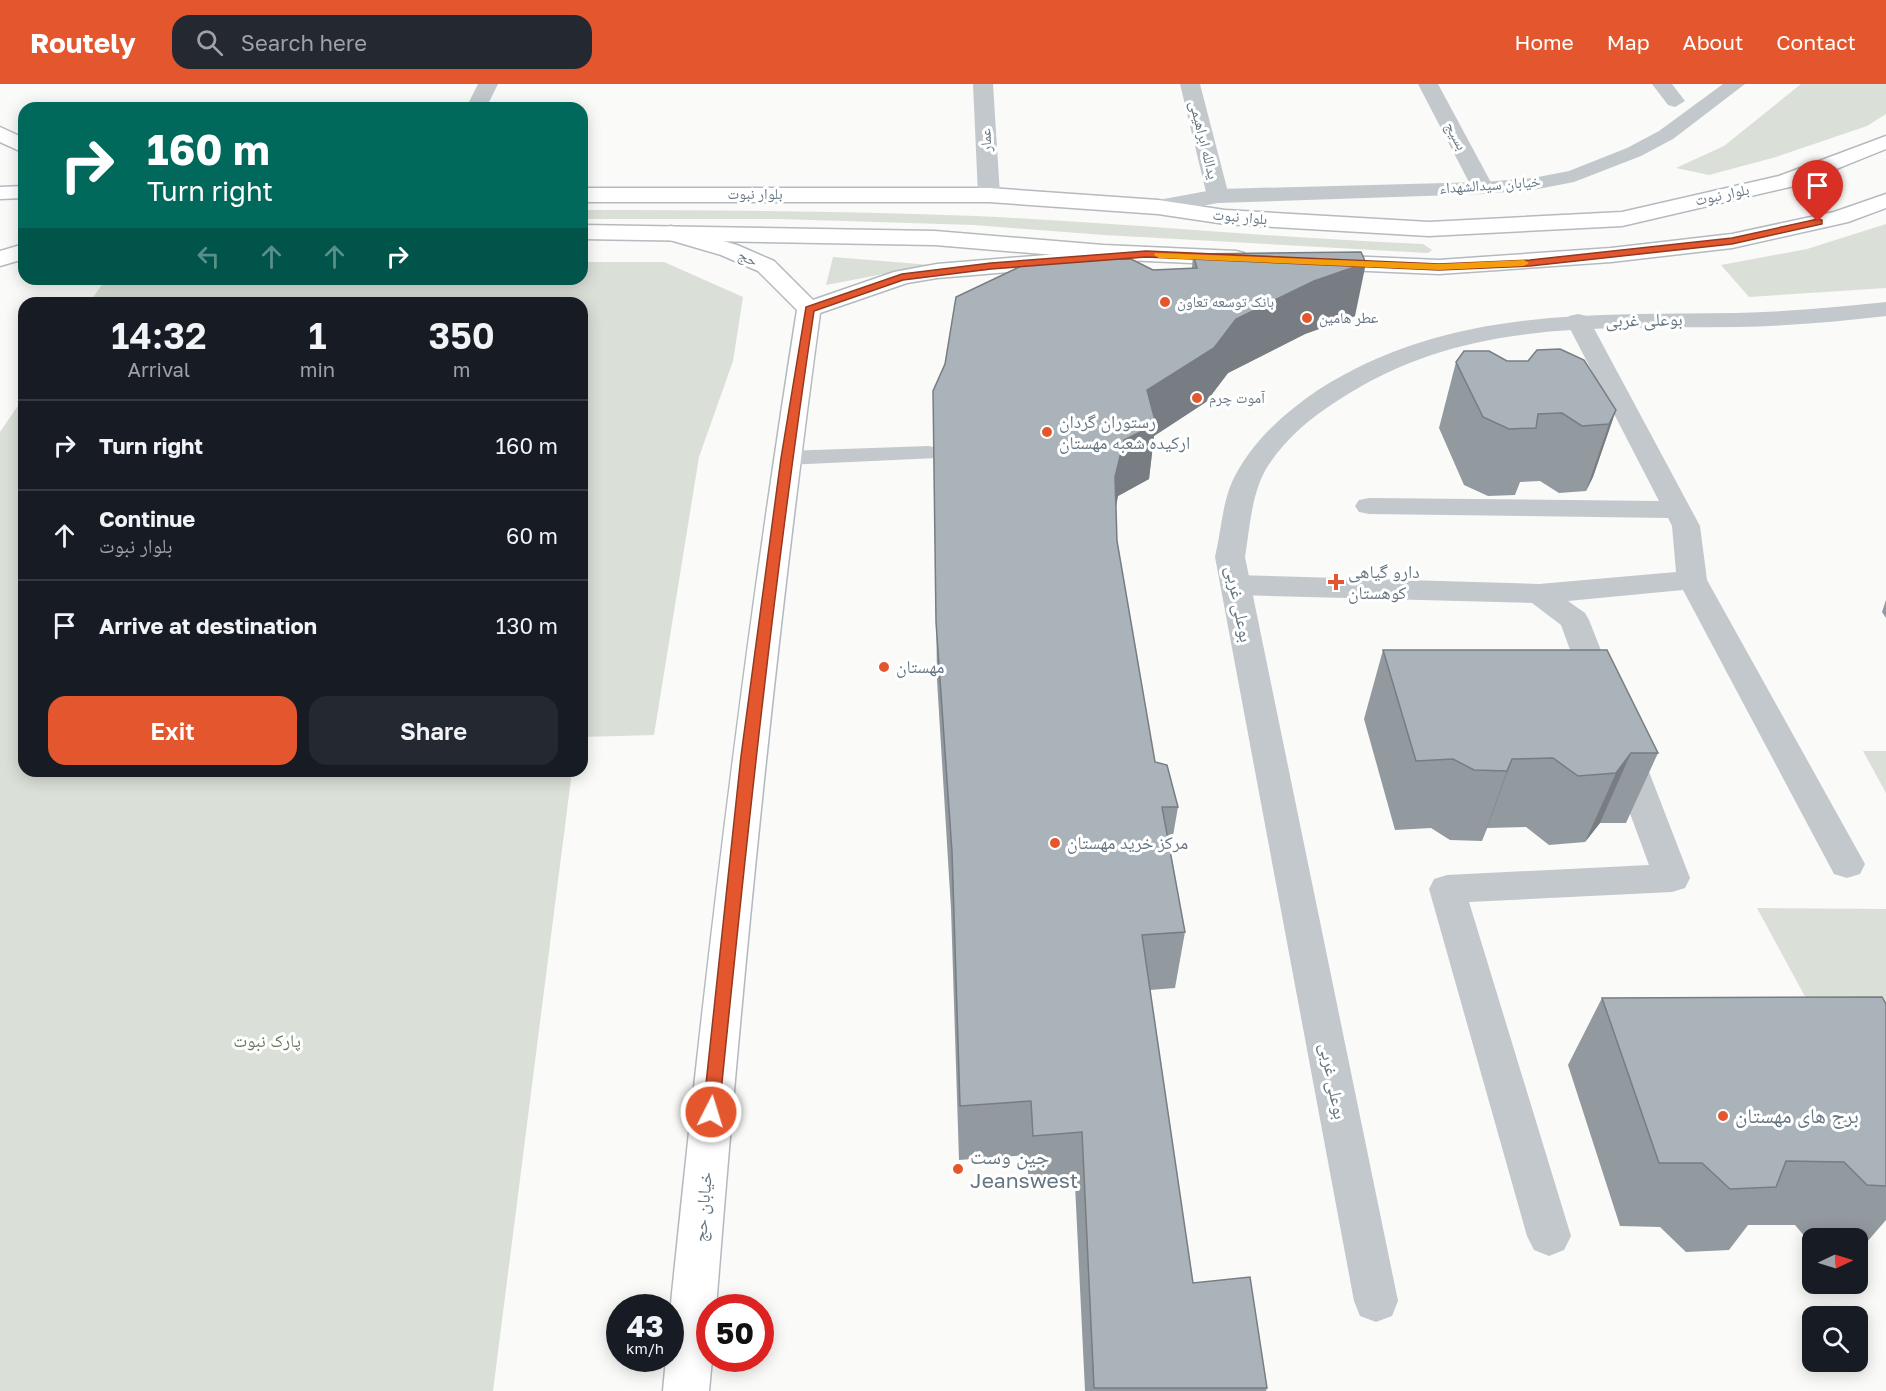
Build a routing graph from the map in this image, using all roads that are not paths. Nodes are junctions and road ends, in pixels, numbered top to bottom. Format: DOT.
graph roads {
  1 [pos="488,84"];
  2 [pos="983,84"];
  3 [pos="1190,84"];
  4 [pos="1428,84"];
  5 [pos="1662,84"];
  6 [pos="1735,84"];
  7 [pos="1676,101"];
  8 [pos="479,102"];
  9 [pos="0,133"];
  10 [pos="1886,142"];
  11 [pos="18,144"];
  12 [pos="1483,188"];
  13 [pos="18,192"];
  14 [pos="0,193"];
  15 [pos="588,195"];
  16 [pos="988,195"];
  17 [pos="1218,196"];
  18 [pos="1886,201"];
  19 [pos="1158,207"];
  20 [pos="1502,225"];
  21 [pos="1429,229"];
  22 [pos="588,232"];
  23 [pos="671,233"];
  24 [pos="18,253"];
  25 [pos="1146,254"];
  26 [pos="0,259"];
  27 [pos="1263,260"];
  28 [pos="1298,261"];
  29 [pos="1530,263"];
  30 [pos="1439,267"];
  31 [pos="809,309"];
  32 [pos="1886,309"];
  33 [pos="1578,321"];
  34 [pos="929,453"];
  35 [pos="786,458"];
  36 [pos="1369,506"];
  37 [pos="1678,510"];
  38 [pos="1692,580"];
  39 [pos="1235,585"];
  40 [pos="1539,594"];
  41 [pos="1846,864"];
  42 [pos="1549,1236"];
  43 [pos="1376,1301"];
  44 [pos="686,1391"];
  1 -- 8 [label="street"];
  2 -- 16 [label="street, عمار"];
  3 -- 17 [label="street, یدالله ابراهیمی"];
  4 -- 12 [label="street, بسیج"];
  5 -- 7 [label="street"];
  6 -- 12 [label="street, خیابان سیدالشهداء"];
  9 -- 11 [label="main road"];
  10 -- 20 [label="main road, بلوار نبوت"];
  12 -- 17 [label="street, خیابان سیدالشهداء"];
  13 -- 14 [label="main road"];
  15 -- 16 [label="main road, بلوار نبوت"];
  16 -- 19 [label="main road, بلوار نبوت"];
  17 -- 19 [label="street, خیابان سیدالشهداء"];
  18 -- 29 [label="main road"];
  19 -- 21 [label="main road, بلوار نبوت"];
  20 -- 21 [label="main road, بلوار نبوت"];
  20 -- 29 [label="main road"];
  21 -- 30 [label="main road"];
  22 -- 23 [label="main road"];
  23 -- 25 [label="main road"];
  23 -- 31 [label="main road, حج"];
  24 -- 26 [label="main road"];
  25 -- 27 [label="main road"];
  25 -- 31 [label="main road"];
  28 -- 30 [label="main road"];
  29 -- 30 [label="main road"];
  31 -- 35 [label="main road, خیابان حج"];
  32 -- 33 [label="street, بوعلی غربی"];
  33 -- 37 [label="street"];
  33 -- 39 [label="street, بوعلی غربی"];
  34 -- 35 [label="lane"];
  35 -- 44 [label="main road, خیابان حج"];
  36 -- 37 [label="street"];
  37 -- 38 [label="street"];
  38 -- 40 [label="street"];
  38 -- 41 [label="street"];
  39 -- 40 [label="street"];
  39 -- 43 [label="street, بوعلی غربی"];
  40 -- 42 [label="street"];
}
